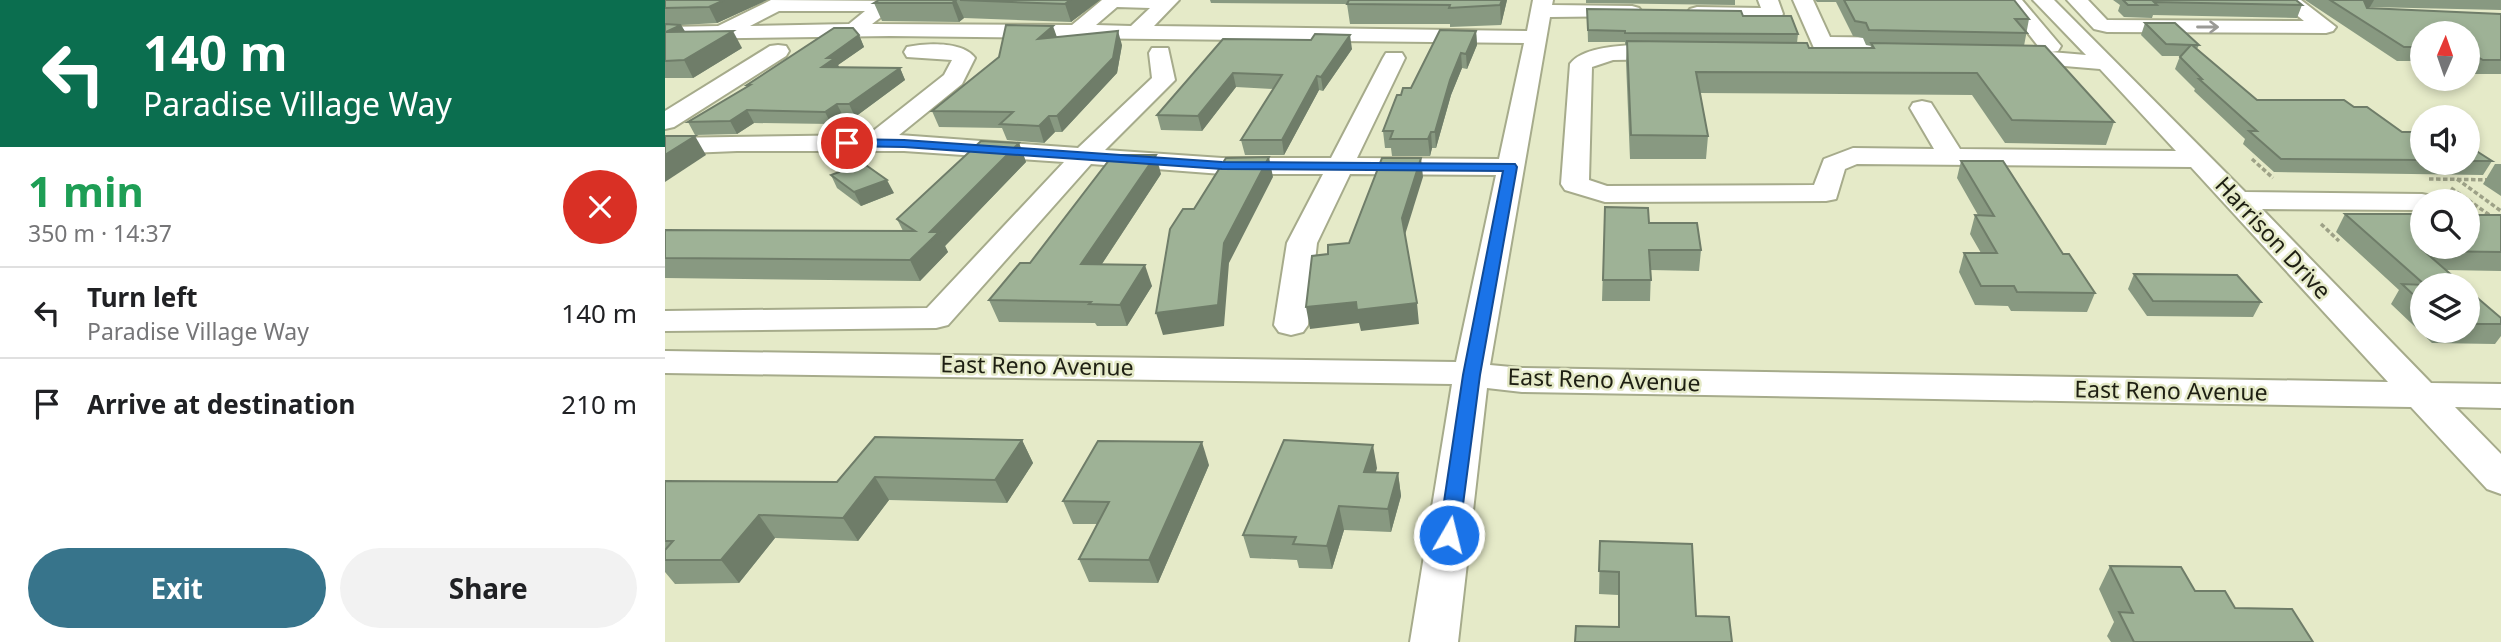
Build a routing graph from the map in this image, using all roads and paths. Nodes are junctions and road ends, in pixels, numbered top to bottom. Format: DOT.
graph roads {
  1 [pos="1768,0"];
  2 [pos="1803,0"];
  3 [pos="2012,0"];
  4 [pos="2043,0"];
  5 [pos="2077,0"];
  6 [pos="2288,0"];
  7 [pos="1163,6"];
  8 [pos="1650,13"];
  9 [pos="1677,13"];
  10 [pos="1540,16"];
  11 [pos="848,31"];
  12 [pos="1078,31"];
  13 [pos="1136,32"];
  14 [pos="665,33"];
  15 [pos="720,33"];
  16 [pos="1343,35"];
  17 [pos="2050,46"];
  18 [pos="778,51"];
  19 [pos="907,52"];
  20 [pos="1160,53"];
  21 [pos="1695,54"];
  22 [pos="1804,54"];
  23 [pos="2099,55"];
  24 [pos="1394,58"];
  25 [pos="1922,108"];
  26 [pos="665,122"];
  27 [pos="874,143"];
  28 [pos="665,146"];
  29 [pos="1084,156"];
  30 [pos="1951,156"];
  31 [pos="2199,159"];
  32 [pos="1340,166"];
  33 [pos="1511,167"];
  34 [pos="2490,173"];
  35 [pos="2456,179"];
  36 [pos="2500,180"];
  37 [pos="2424,189"];
  38 [pos="2410,191"];
  39 [pos="2237,200"];
  40 [pos="2480,205"];
  41 [pos="2492,205"];
  42 [pos="2480,209"];
  43 [pos="2501,211"];
  44 [pos="2501,223"];
  45 [pos="665,321"];
  46 [pos="1291,325"];
  47 [pos="665,362"];
  48 [pos="1471,375"];
  49 [pos="2422,395"];
  50 [pos="2501,396"];
  51 [pos="2501,479"];
  52 [pos="1434,642"];
  1 -- 9 [label="street"];
  2 -- 22 [label="street"];
  3 -- 17 [label="street"];
  4 -- 23 [label="street, Harrison Drive"];
  5 -- 6 [label="street, one-way"];
  7 -- 12 [label="street"];
  7 -- 13 [label="street"];
  7 -- 16 [label="street"];
  8 -- 10 [label="street"];
  10 -- 16 [label="street"];
  10 -- 33 [label="street"];
  11 -- 12 [label="street"];
  11 -- 15 [label="street"];
  11 -- 15 [label="street"];
  12 -- 13 [label="street"];
  13 -- 16 [label="street"];
  14 -- 15 [label="street"];
  17 -- 23 [label="street"];
  17 -- 23 [label="street"];
  18 -- 26 [label="street"];
  19 -- 27 [label="street"];
  20 -- 29 [label="street"];
  21 -- 30 [label="street"];
  23 -- 31 [label="street, Harrison Drive"];
  24 -- 32 [label="street"];
  25 -- 30 [label="street"];
  27 -- 28 [label="street"];
  27 -- 29 [label="street"];
  29 -- 32 [label="street"];
  29 -- 45 [label="street"];
  30 -- 31 [label="street"];
  31 -- 39 [label="street, Harrison Drive"];
  32 -- 33 [label="street"];
  32 -- 46 [label="street"];
  33 -- 48 [label="street"];
  34 -- 36 [label="path"];
  35 -- 36 [label="path"];
  35 -- 37 [label="path"];
  35 -- 41 [label="path"];
  38 -- 39 [label="street"];
  39 -- 49 [label="street, Harrison Drive"];
  40 -- 41 [label="path"];
  41 -- 43 [label="path"];
  42 -- 44 [label="path"];
  47 -- 48 [label="street, East Reno Avenue"];
  48 -- 49 [label="street, East Reno Avenue"];
  48 -- 52 [label="street"];
  49 -- 50 [label="street, East Reno Avenue"];
  49 -- 51 [label="street, Harrison Drive"];
}
